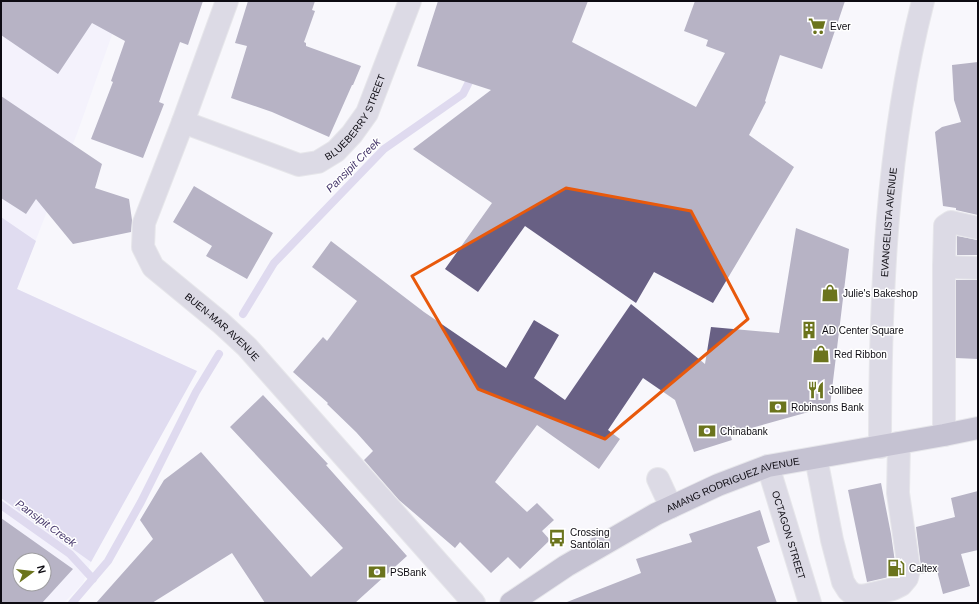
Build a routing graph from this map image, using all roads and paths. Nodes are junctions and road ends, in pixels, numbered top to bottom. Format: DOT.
graph roads {
  1 [pos="227,1"];
  2 [pos="410,1"];
  3 [pos="923,1"];
  4 [pos="183,122"];
  5 [pos="978,228"];
  6 [pos="944,267"];
  7 [pos="978,268"];
  8 [pos="978,428"];
  9 [pos="944,435"];
  10 [pos="889,445"];
  11 [pos="816,458"];
  12 [pos="768,466"];
  13 [pos="658,479"];
  14 [pos="671,507"];
  15 [pos="474,603"];
  16 [pos="511,603"];
  17 [pos="810,603"];
  1 -- 4 [label="street, BUEN-MAR AVENUE"];
  2 -- 4 [label="street, BLUEBERRY STREET"];
  3 -- 10 [label="street, EVANGELISTA AVENUE"];
  4 -- 15 [label="street, BUEN-MAR AVENUE"];
  5 -- 6 [label="street"];
  6 -- 7 [label="street"];
  6 -- 9 [label="street"];
  8 -- 9 [label="main road, AMANG RODRIGUEZ AVENUE"];
  9 -- 10 [label="main road, AMANG RODRIGUEZ AVENUE"];
  10 -- 11 [label="main road, AMANG RODRIGUEZ AVENUE"];
  10 -- 11 [label="street, EVANGELISTA AVENUE"];
  11 -- 12 [label="main road, AMANG RODRIGUEZ AVENUE"];
  12 -- 14 [label="main road, AMANG RODRIGUEZ AVENUE"];
  12 -- 17 [label="street, OCTAGON STREET"];
  13 -- 14 [label="street"];
  14 -- 16 [label="main road, AMANG RODRIGUEZ AVENUE"];
}
